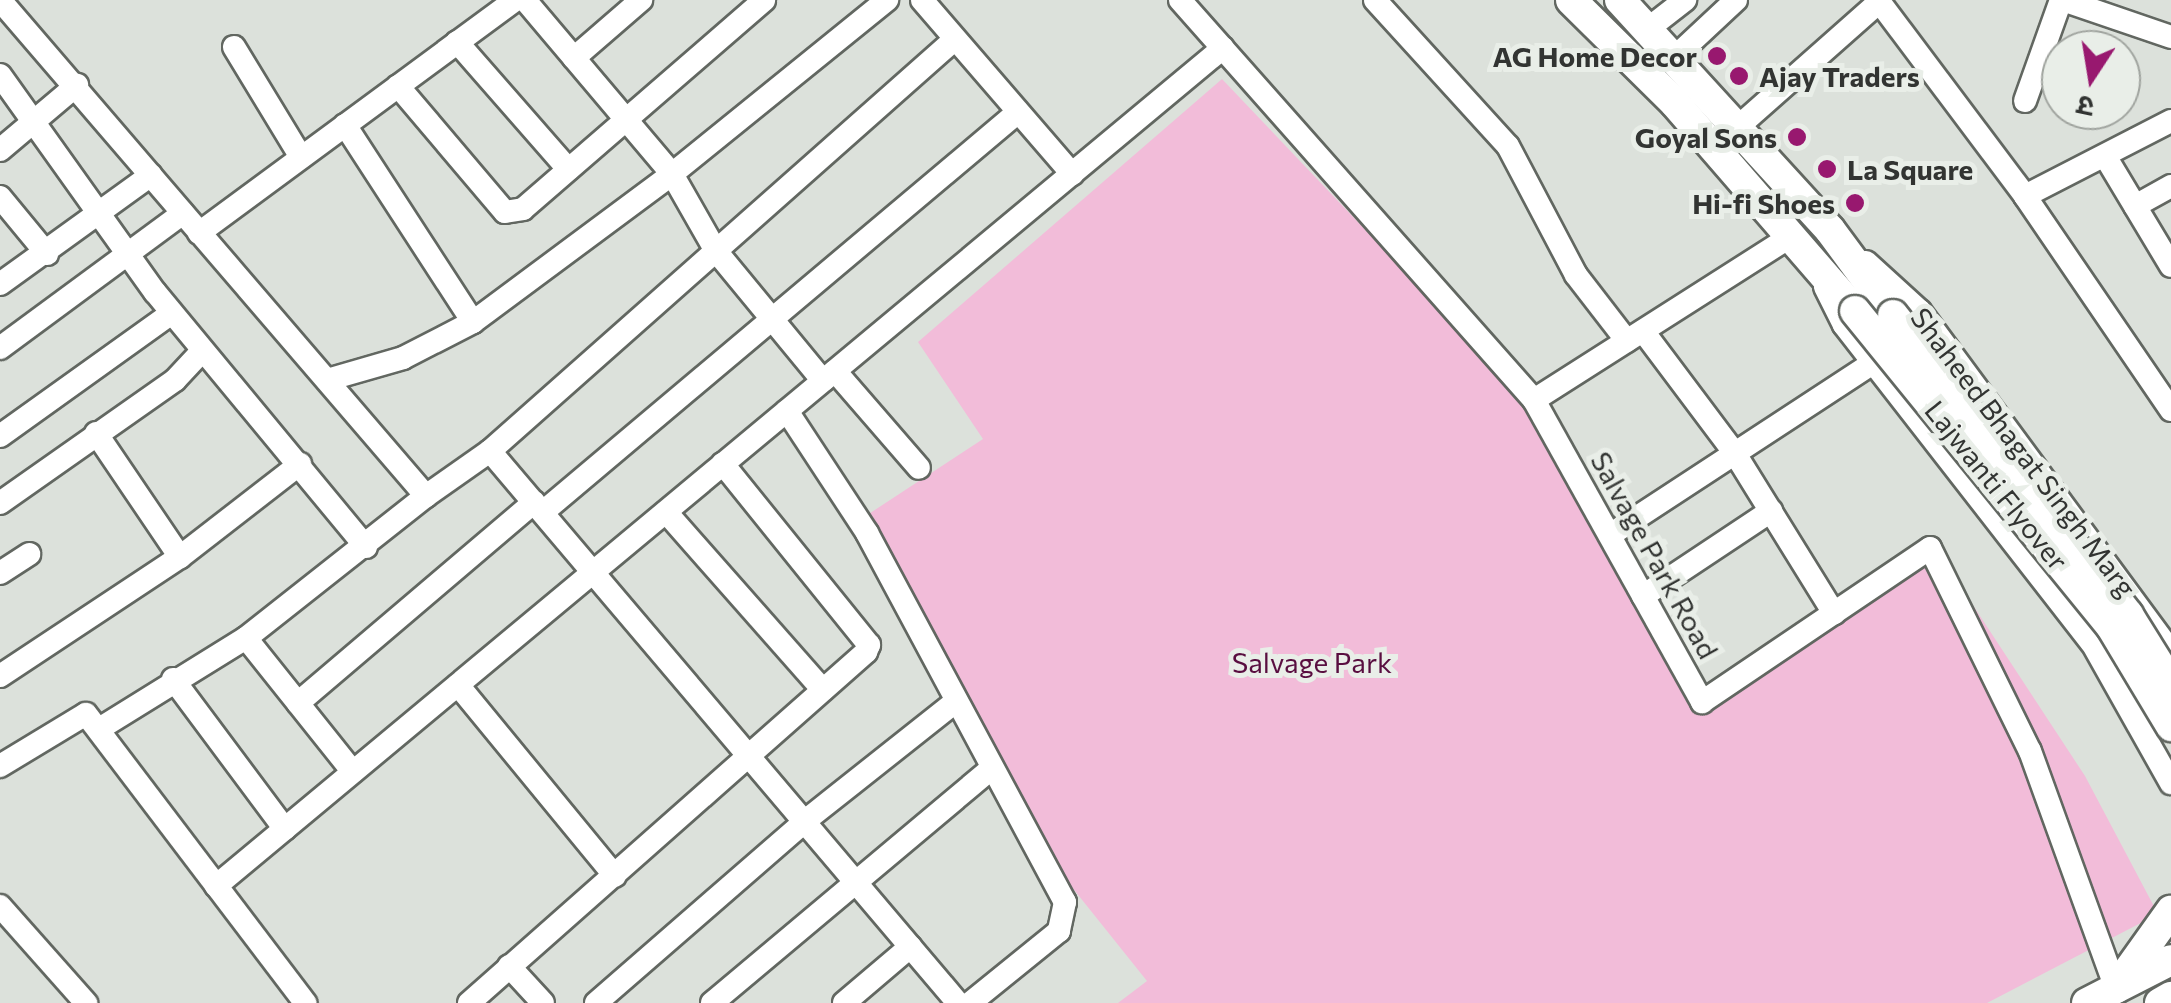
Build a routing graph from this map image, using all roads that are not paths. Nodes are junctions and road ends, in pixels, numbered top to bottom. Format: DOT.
graph roads {
  1 [pos="0,0"];
  2 [pos="515,0"];
  3 [pos="525,0"];
  4 [pos="641,0"];
  5 [pos="764,0"];
  6 [pos="888,0"];
  7 [pos="922,0"];
  8 [pos="1180,0"];
  9 [pos="1375,0"];
  10 [pos="1572,0"];
  11 [pos="1620,0"];
  12 [pos="1736,0"];
  13 [pos="2062,0"];
  14 [pos="1878,1"];
  15 [pos="1663,11"];
  16 [pos="2171,37"];
  17 [pos="955,38"];
  18 [pos="458,42"];
  19 [pos="234,46"];
  20 [pos="1224,48"];
  21 [pos="1676,56"];
  22 [pos="574,58"];
  23 [pos="0,76"];
  24 [pos="77,85"];
  25 [pos="398,86"];
  26 [pos="2025,102"];
  27 [pos="1018,112"];
  28 [pos="626,120"];
  29 [pos="2171,121"];
  30 [pos="31,122"];
  31 [pos="345,125"];
  32 [pos="1739,126"];
  33 [pos="0,150"];
  34 [pos="2105,156"];
  35 [pos="301,157"];
  36 [pos="568,169"];
  37 [pos="672,174"];
  38 [pos="1072,174"];
  39 [pos="151,175"];
  40 [pos="2171,186"];
  41 [pos="2025,196"];
  42 [pos="0,197"];
  43 [pos="2135,206"];
  44 [pos="102,212"];
  45 [pos="182,213"];
  46 [pos="199,233"];
  47 [pos="1811,239"];
  48 [pos="716,250"];
  49 [pos="129,253"];
  50 [pos="46,254"];
  51 [pos="2171,266"];
  52 [pos="0,284"];
  53 [pos="172,313"];
  54 [pos="771,318"];
  55 [pos="472,322"];
  56 [pos="1635,336"];
  57 [pos="0,348"];
  58 [pos="202,351"];
  59 [pos="1873,363"];
  60 [pos="829,376"];
  61 [pos="327,380"];
  62 [pos="1534,400"];
  63 [pos="2171,410"];
  64 [pos="787,411"];
  65 [pos="96,433"];
  66 [pos="0,436"];
  67 [pos="490,451"];
  68 [pos="1734,452"];
  69 [pos="300,464"];
  70 [pos="723,464"];
  71 [pos="919,468"];
  72 [pos="426,496"];
  73 [pos="0,503"];
  74 [pos="538,507"];
  75 [pos="1771,511"];
  76 [pos="666,512"];
  77 [pos="1610,535"];
  78 [pos="366,546"];
  79 [pos="29,554"];
  80 [pos="180,557"];
  81 [pos="594,571"];
  82 [pos="0,573"];
  83 [pos="1643,596"];
  84 [pos="2140,605"];
  85 [pos="1834,613"];
  86 [pos="246,638"];
  87 [pos="2092,643"];
  88 [pos="2171,651"];
  89 [pos="0,676"];
  90 [pos="174,679"];
  91 [pos="458,684"];
  92 [pos="2171,684"];
  93 [pos="823,690"];
  94 [pos="955,702"];
  95 [pos="298,703"];
  96 [pos="2171,726"];
  97 [pos="99,729"];
  98 [pos="747,752"];
  99 [pos="0,766"];
  100 [pos="990,770"];
  101 [pos="352,772"];
  102 [pos="2171,783"];
  103 [pos="805,821"];
  104 [pos="285,828"];
  105 [pos="615,876"];
  106 [pos="856,882"];
  107 [pos="216,886"];
  108 [pos="0,906"];
  109 [pos="2171,911"];
  110 [pos="910,946"];
  111 [pos="2171,960"];
  112 [pos="509,966"];
  113 [pos="2116,988"];
  114 [pos="2171,997"];
  115 [pos="86,1003"];
  116 [pos="305,1003"];
  117 [pos="469,1003"];
  118 [pos="543,1003"];
  119 [pos="596,1003"];
  120 [pos="712,1003"];
  121 [pos="844,1003"];
  122 [pos="958,1003"];
  123 [pos="970,1003"];
  124 [pos="2087,1003"];
  125 [pos="2160,1003"];
  1 -- 24 [label="street"];
  2 -- 18 [label="street"];
  3 -- 22 [label="street"];
  4 -- 22 [label="street"];
  5 -- 28 [label="street"];
  6 -- 37 [label="street"];
  7 -- 17 [label="street"];
  8 -- 20 [label="street, Salvage Park Road"];
  9 -- 56 [label="street"];
  10 -- 47 [label="main road, Shaheed Bhagat Singh Marg"];
  11 -- 15 [label="main road, Shaheed Bhagat Singh Marg"];
  12 -- 21 [label="street"];
  13 -- 16 [label="street"];
  13 -- 26 [label="street"];
  14 -- 32 [label="street"];
  14 -- 41 [label="street"];
  15 -- 21 [label="main road, Shaheed Bhagat Singh Marg"];
  17 -- 27 [label="street"];
  17 -- 48 [label="street"];
  18 -- 25 [label="street"];
  18 -- 36 [label="street"];
  19 -- 35 [label="street"];
  20 -- 38 [label="street"];
  20 -- 62 [label="street, Salvage Park Road"];
  21 -- 32 [label="main road, Shaheed Bhagat Singh Marg"];
  22 -- 28 [label="street"];
  23 -- 30 [label="street"];
  24 -- 30 [label="street"];
  24 -- 39 [label="street"];
  25 -- 31 [label="street"];
  25 -- 36 [label="street"];
  27 -- 38 [label="street"];
  27 -- 54 [label="street"];
  28 -- 36 [label="street"];
  28 -- 37 [label="street"];
  29 -- 34 [label="street"];
  30 -- 33 [label="street"];
  30 -- 44 [label="street"];
  31 -- 35 [label="street"];
  31 -- 55 [label="street"];
  32 -- 47 [label="main road, Shaheed Bhagat Singh Marg"];
  34 -- 41 [label="street"];
  34 -- 43 [label="street"];
  35 -- 46 [label="street"];
  37 -- 48 [label="street"];
  37 -- 55 [label="street"];
  38 -- 60 [label="street"];
  39 -- 44 [label="street"];
  39 -- 45 [label="street"];
  40 -- 43 [label="street"];
  41 -- 63 [label="street"];
  42 -- 50 [label="street"];
  43 -- 51 [label="street"];
  44 -- 49 [label="street"];
  44 -- 50 [label="street"];
  45 -- 46 [label="street"];
  45 -- 49 [label="street"];
  46 -- 61 [label="street"];
  47 -- 56 [label="street"];
  47 -- 59 [label="street"];
  47 -- 84 [label="street, Shaheed Bhagat Singh Marg"];
  47 -- 92 [label="main road, Lajwanti Flyover, bridge"];
  47 -- 96 [label="main road, Lajwanti Flyover, bridge"];
  48 -- 54 [label="street"];
  48 -- 67 [label="street"];
  49 -- 53 [label="street"];
  49 -- 57 [label="street"];
  50 -- 52 [label="street"];
  53 -- 58 [label="street"];
  53 -- 66 [label="street"];
  54 -- 60 [label="street"];
  54 -- 74 [label="street"];
  55 -- 61 [label="street"];
  56 -- 62 [label="street"];
  56 -- 68 [label="street"];
  58 -- 65 [label="street"];
  58 -- 69 [label="street"];
  59 -- 68 [label="street"];
  59 -- 87 [label="street"];
  60 -- 64 [label="street"];
  60 -- 71 [label="street"];
  61 -- 72 [label="street"];
  62 -- 77 [label="street, Salvage Park Road"];
  64 -- 70 [label="street"];
  64 -- 94 [label="street"];
  65 -- 73 [label="street"];
  65 -- 80 [label="street"];
  67 -- 72 [label="street"];
  67 -- 74 [label="street"];
  68 -- 75 [label="street"];
  68 -- 77 [label="street"];
  69 -- 78 [label="street"];
  69 -- 80 [label="street"];
  70 -- 76 [label="street"];
  70 -- 93 [label="street"];
  72 -- 78 [label="street"];
  74 -- 81 [label="street"];
  74 -- 95 [label="street"];
  75 -- 83 [label="street"];
  75 -- 85 [label="street"];
  76 -- 81 [label="street"];
  76 -- 93 [label="street"];
  77 -- 83 [label="street, Salvage Park Road"];
  78 -- 86 [label="street"];
  79 -- 82 [label="street"];
  80 -- 89 [label="street"];
  81 -- 91 [label="street"];
  81 -- 98 [label="street"];
  83 -- 85 [label="street, Salvage Park Road"];
  84 -- 87 [label="street"];
  84 -- 88 [label="street, Shaheed Bhagat Singh Marg"];
  85 -- 113 [label="street, Salvage Park Road"];
  86 -- 90 [label="street"];
  86 -- 95 [label="street"];
  87 -- 102 [label="street"];
  90 -- 97 [label="street"];
  90 -- 104 [label="street"];
  91 -- 101 [label="street"];
  91 -- 105 [label="street"];
  93 -- 98 [label="street"];
  94 -- 100 [label="street"];
  94 -- 103 [label="street"];
  95 -- 101 [label="street"];
  97 -- 99 [label="street"];
  97 -- 107 [label="street"];
  98 -- 103 [label="street"];
  98 -- 105 [label="street"];
  100 -- 106 [label="street"];
  100 -- 123 [label="street"];
  101 -- 104 [label="street"];
  103 -- 106 [label="street"];
  103 -- 119 [label="street"];
  104 -- 107 [label="street"];
  105 -- 112 [label="street"];
  106 -- 110 [label="street"];
  106 -- 120 [label="street"];
  107 -- 116 [label="street"];
  108 -- 115 [label="street"];
  109 -- 113 [label="main road"];
  110 -- 121 [label="street"];
  110 -- 122 [label="street"];
  111 -- 113 [label="main road"];
  112 -- 117 [label="street"];
  112 -- 118 [label="street"];
  113 -- 124 [label="main road"];
  114 -- 125 [label="main road"];
}
